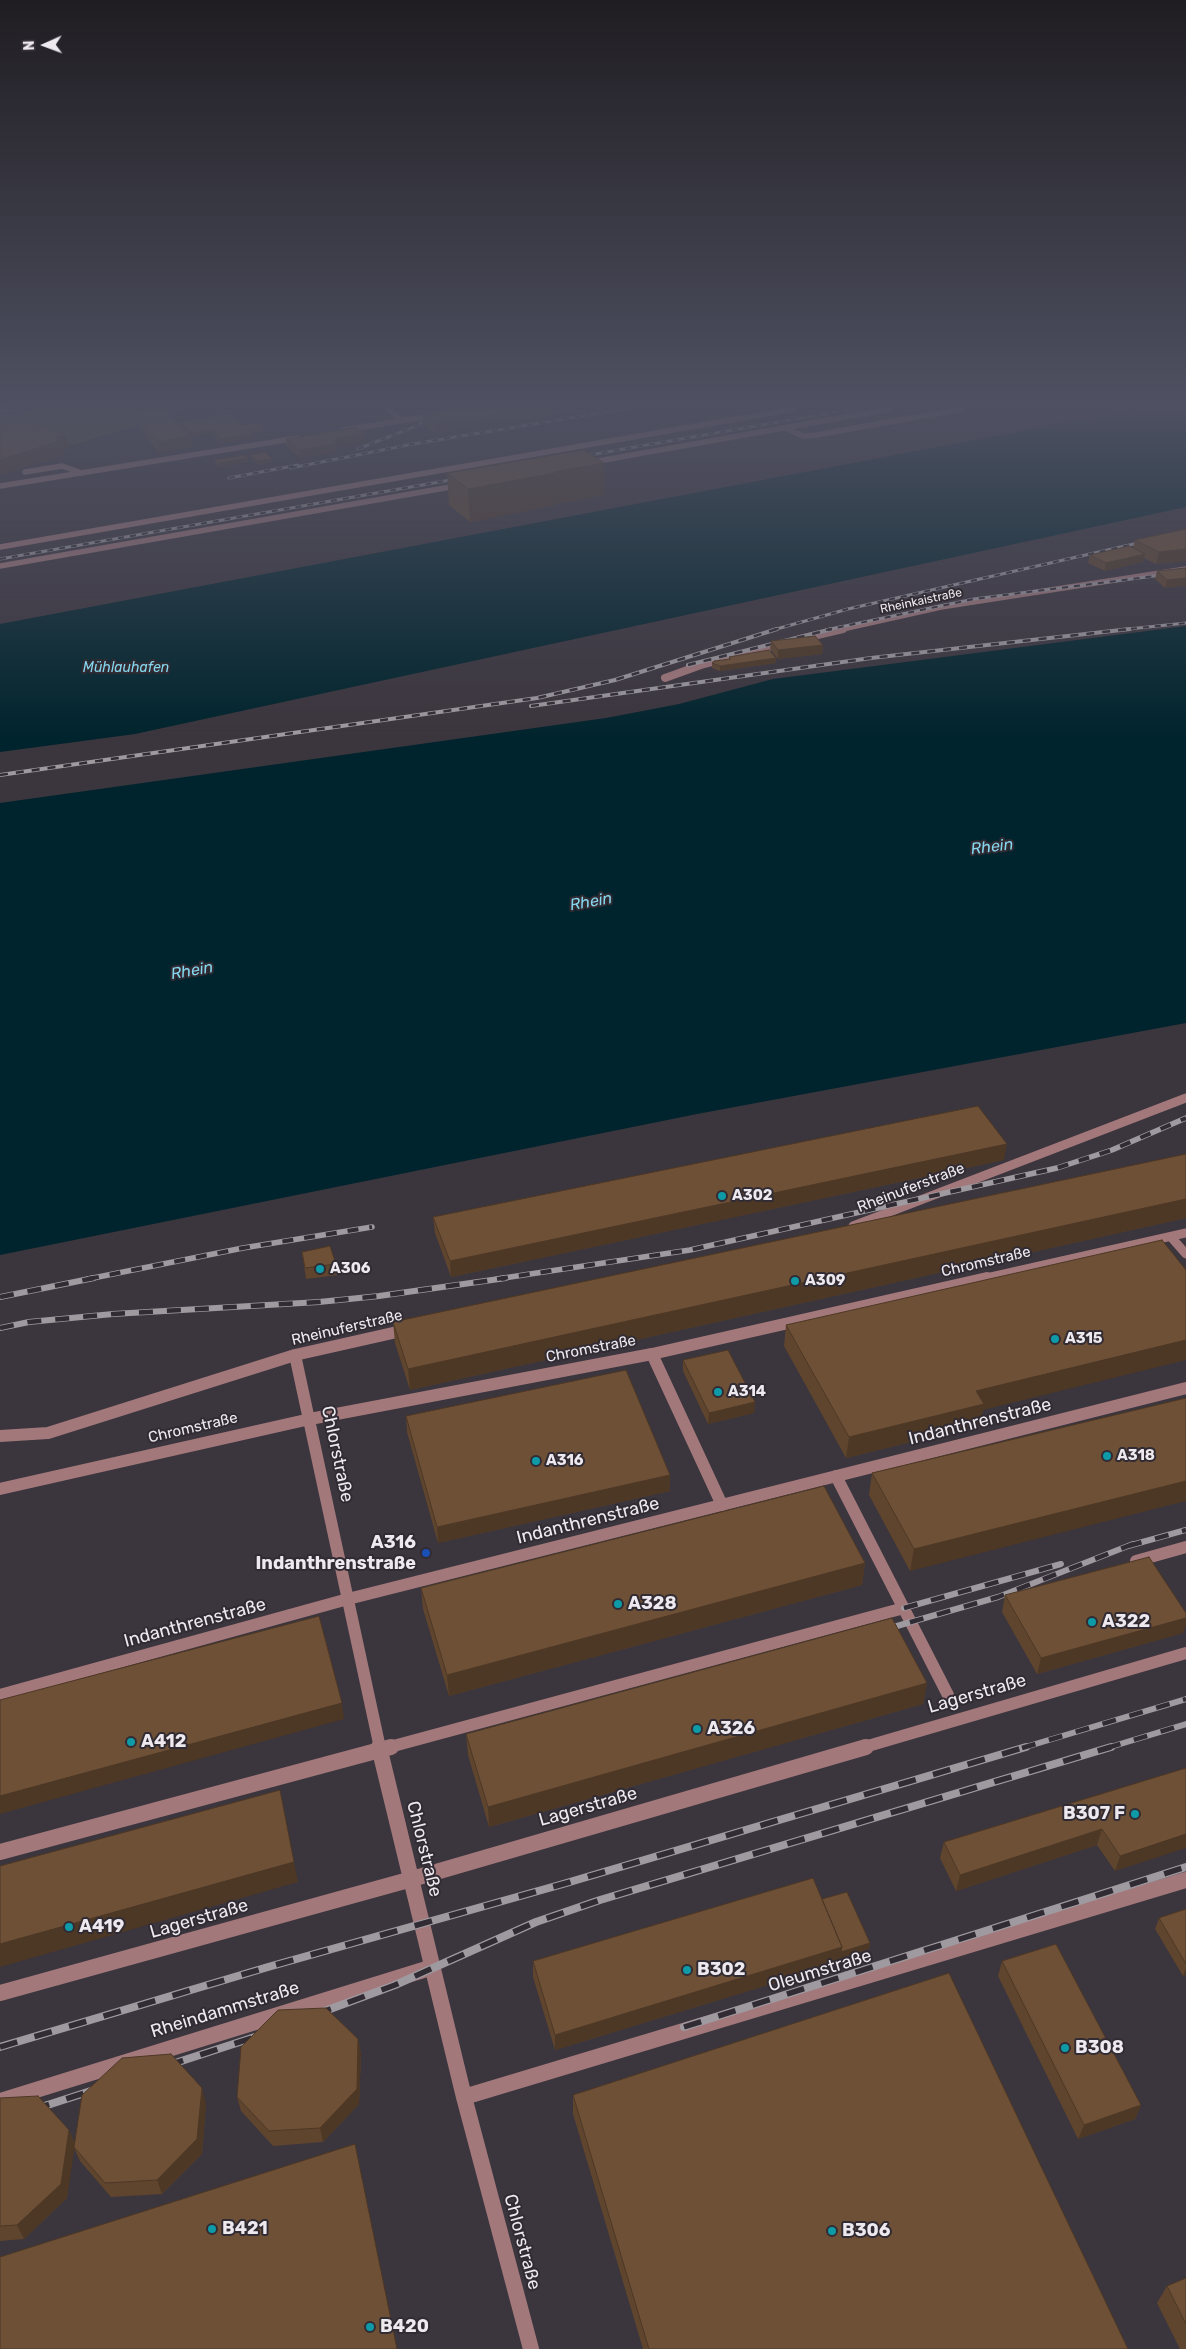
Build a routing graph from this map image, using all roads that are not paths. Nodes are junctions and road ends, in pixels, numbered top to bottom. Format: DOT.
graph roads {
  1 [pos="163,519"];
  2 [pos="269,519"];
  3 [pos="0,547"];
  4 [pos="0,566"];
  5 [pos="1186,569"];
  6 [pos="665,678"];
  7 [pos="1186,1098"];
  8 [pos="880,1227"];
  9 [pos="1186,1234"];
  10 [pos="1171,1236"];
  11 [pos="1186,1254"];
  12 [pos="420,1328"];
  13 [pos="652,1354"];
  14 [pos="295,1355"];
  15 [pos="1186,1388"];
  16 [pos="310,1419"];
  17 [pos="0,1436"];
  18 [pos="836,1476"];
  19 [pos="0,1488"];
  20 [pos="722,1505"];
  21 [pos="1186,1547"];
  22 [pos="1121,1566"];
  23 [pos="348,1599"];
  24 [pos="904,1608"];
  25 [pos="1186,1654"];
  26 [pos="0,1695"];
  27 [pos="948,1695"];
  28 [pos="380,1749"];
  29 [pos="0,1852"];
  30 [pos="412,1879"];
  31 [pos="1186,1880"];
  32 [pos="433,1967"];
  33 [pos="0,1993"];
  34 [pos="464,2097"];
  35 [pos="0,2101"];
  36 [pos="531,2349"];
  1 -- 3 [label="street"];
  2 -- 4 [label="street"];
  5 -- 6 [label="street, Rheinkaistraße"];
  7 -- 8 [label="street, Rheinuferstraße"];
  9 -- 10 [label="street, Chromstraße"];
  10 -- 11 [label="street"];
  10 -- 13 [label="street, Chromstraße"];
  12 -- 14 [label="street, Rheinuferstraße"];
  13 -- 16 [label="street, Chromstraße"];
  13 -- 20 [label="street"];
  14 -- 16 [label="street, Chlorstraße"];
  14 -- 17 [label="street, Rheinuferstraße"];
  15 -- 18 [label="street, Indanthrenstraße"];
  16 -- 19 [label="street, Chromstraße"];
  16 -- 23 [label="street, Chlorstraße"];
  18 -- 20 [label="street, Indanthrenstraße"];
  18 -- 24 [label="street"];
  20 -- 23 [label="street, Indanthrenstraße"];
  21 -- 22 [label="street"];
  23 -- 26 [label="street, Indanthrenstraße"];
  23 -- 28 [label="street, Chlorstraße"];
  24 -- 27 [label="street"];
  24 -- 28 [label="street"];
  25 -- 30 [label="street, Lagerstraße"];
  28 -- 29 [label="street"];
  28 -- 30 [label="street, Chlorstraße"];
  30 -- 32 [label="street, Chlorstraße"];
  30 -- 33 [label="street, Lagerstraße"];
  31 -- 34 [label="street, Oleumstraße"];
  32 -- 34 [label="street, Chlorstraße"];
  32 -- 35 [label="street, Rheindammstraße"];
  34 -- 36 [label="street, Chlorstraße"];
}
